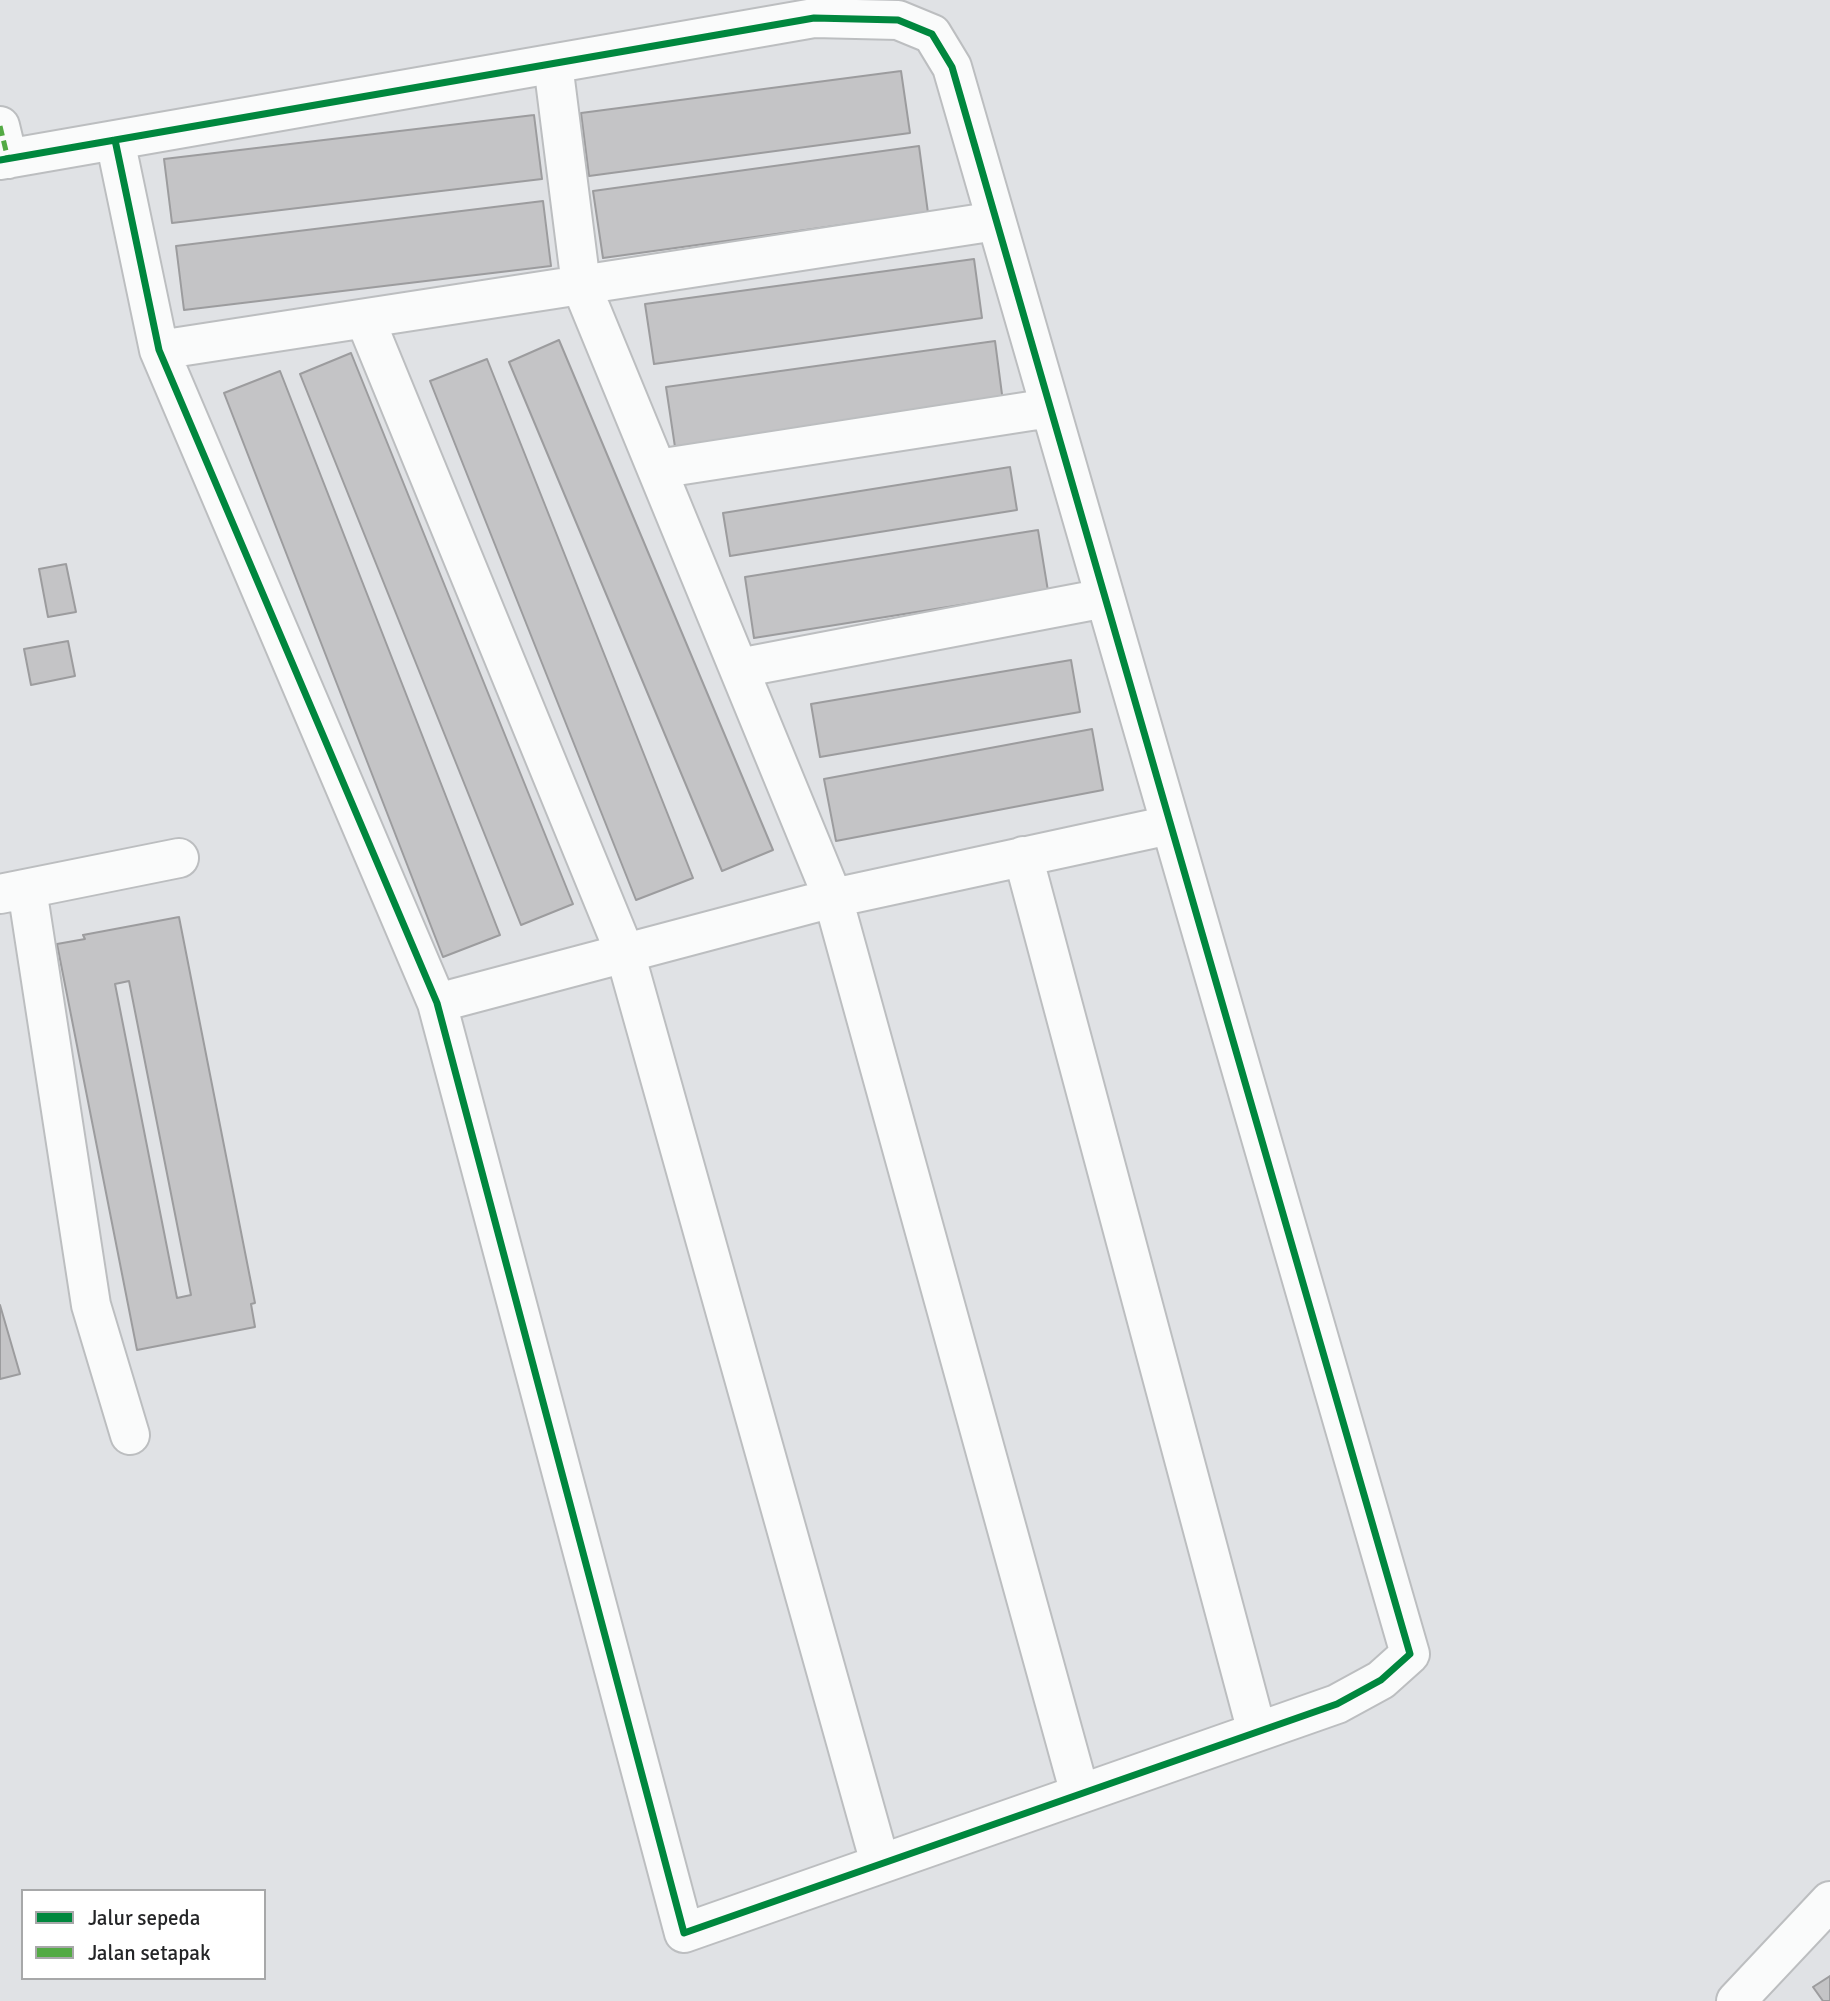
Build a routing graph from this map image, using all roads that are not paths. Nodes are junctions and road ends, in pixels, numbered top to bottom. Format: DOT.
graph roads {
  1 [pos="553,64"];
  2 [pos="115,140"];
  3 [pos="3,148"];
  4 [pos="996,221"];
  5 [pos="581,285"];
  6 [pos="365,319"];
  7 [pos="159,350"];
  8 [pos="1050,408"];
  9 [pos="657,469"];
  10 [pos="1105,598"];
  11 [pos="738,668"];
  12 [pos="1170,825"];
  13 [pos="1023,856"];
  14 [pos="179,858"];
  15 [pos="13,892"];
  16 [pos="833,898"];
  17 [pos="625,953"];
  18 [pos="437,1003"];
  19 [pos="131,1435"];
  20 [pos="1257,1732"];
  21 [pos="1080,1794"];
  22 [pos="880,1864"];
  23 [pos="1830,1901"];
  24 [pos="1830,1936"];
  25 [pos="1781,1953"];
  26 [pos="1736,2001"];
  1 -- 2 [label="street"];
  1 -- 4 [label="street"];
  1 -- 5 [label="street"];
  2 -- 3 [label="street"];
  2 -- 7 [label="street"];
  4 -- 5 [label="street"];
  4 -- 8 [label="street"];
  5 -- 6 [label="street"];
  5 -- 9 [label="street"];
  6 -- 7 [label="street"];
  6 -- 17 [label="street"];
  7 -- 18 [label="street"];
  8 -- 9 [label="street"];
  8 -- 10 [label="street"];
  9 -- 11 [label="street"];
  10 -- 11 [label="street"];
  10 -- 12 [label="street"];
  11 -- 16 [label="street"];
  12 -- 13 [label="street"];
  12 -- 20 [label="street"];
  13 -- 16 [label="street"];
  13 -- 20 [label="street"];
  14 -- 15 [label="street"];
  15 -- 19 [label="street"];
  16 -- 17 [label="street"];
  16 -- 21 [label="street"];
  17 -- 18 [label="street"];
  17 -- 22 [label="street"];
  18 -- 22 [label="street"];
  20 -- 21 [label="street"];
  21 -- 22 [label="street"];
  23 -- 25 [label="street"];
  24 -- 25 [label="street"];
  25 -- 26 [label="street"];
}
